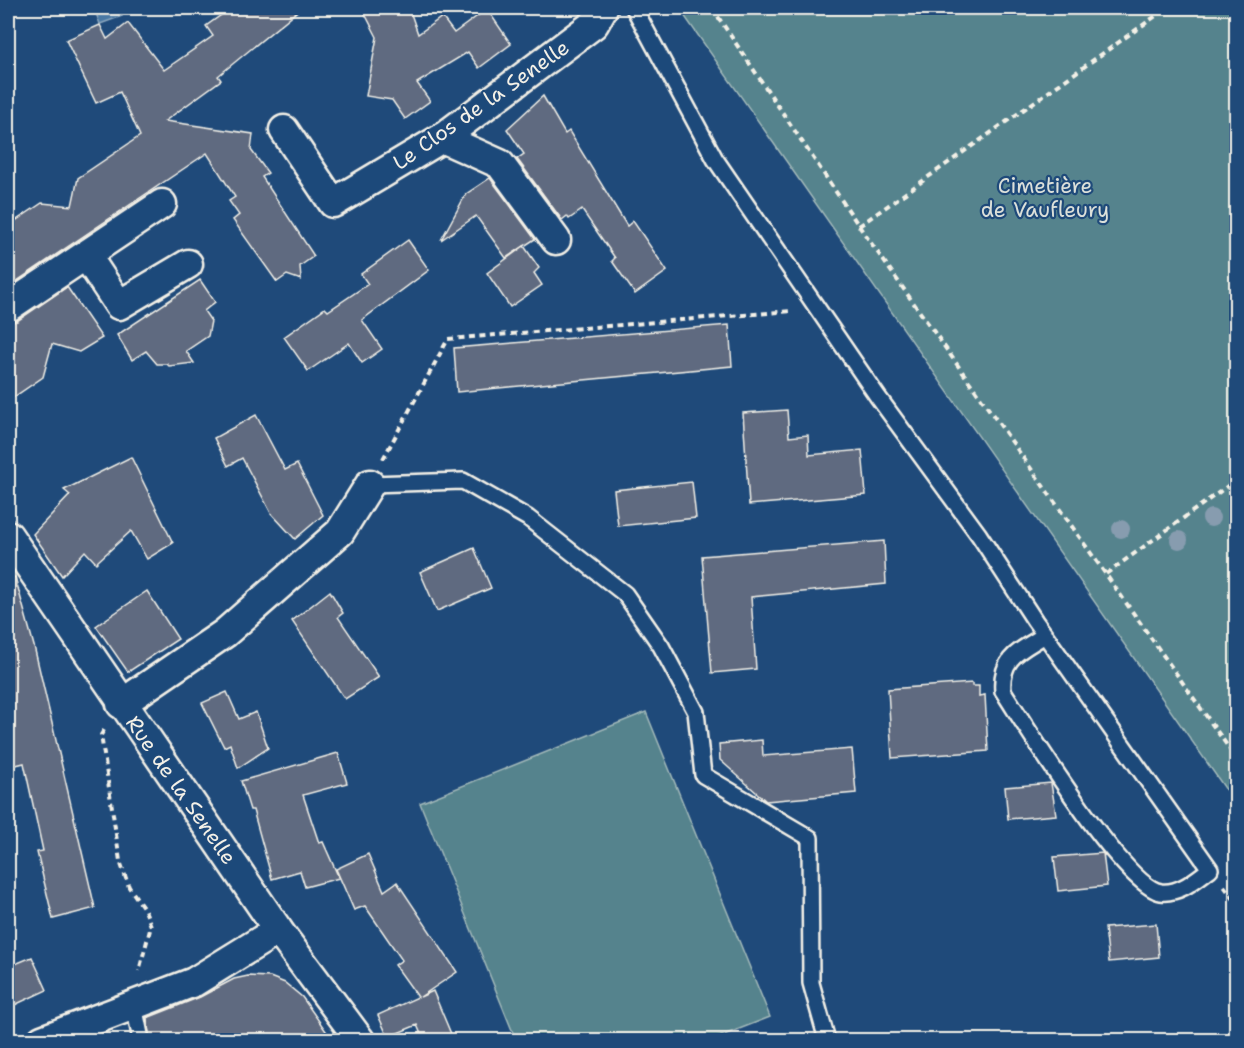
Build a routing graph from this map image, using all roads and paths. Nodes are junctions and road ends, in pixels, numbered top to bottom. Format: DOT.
graph roads {
  1 [pos="603,8"];
  2 [pos="634,8"];
  3 [pos="712,8"];
  4 [pos="1167,8"];
  5 [pos="284,130"];
  6 [pos="442,138"];
  7 [pos="162,204"];
  8 [pos="859,226"];
  9 [pos="556,240"];
  10 [pos="86,255"];
  11 [pos="188,264"];
  12 [pos="8,307"];
  13 [pos="817,309"];
  14 [pos="1236,480"];
  15 [pos="370,484"];
  16 [pos="8,535"];
  17 [pos="1106,574"];
  18 [pos="1045,635"];
  19 [pos="121,704"];
  20 [pos="1236,758"];
  21 [pos="278,930"];
  22 [pos="134,1005"];
  23 [pos="42,1041"];
  24 [pos="141,1041"];
  25 [pos="360,1041"];
  26 [pos="827,1041"];
  1 -- 6 [label="street, Le Clos de la Senelle"];
  2 -- 13 [label="lane"];
  3 -- 8 [label="path"];
  4 -- 8 [label="path"];
  5 -- 6 [label="street, Le Clos de la Senelle"];
  6 -- 9 [label="street"];
  7 -- 10 [label="street"];
  8 -- 17 [label="path"];
  10 -- 11 [label="street"];
  10 -- 12 [label="street"];
  13 -- 15 [label="path"];
  13 -- 18 [label="lane"];
  14 -- 17 [label="path"];
  15 -- 19 [label="street"];
  15 -- 26 [label="lane"];
  16 -- 19 [label="street, Rue de la Senelle"];
  17 -- 20 [label="path"];
  18 -- 18 [label="lane"];
  19 -- 21 [label="street, Rue de la Senelle"];
  19 -- 22 [label="path"];
  21 -- 22 [label="street"];
  21 -- 25 [label="street, Rue de la Senelle"];
  22 -- 23 [label="street"];
  22 -- 24 [label="lane"];
}
